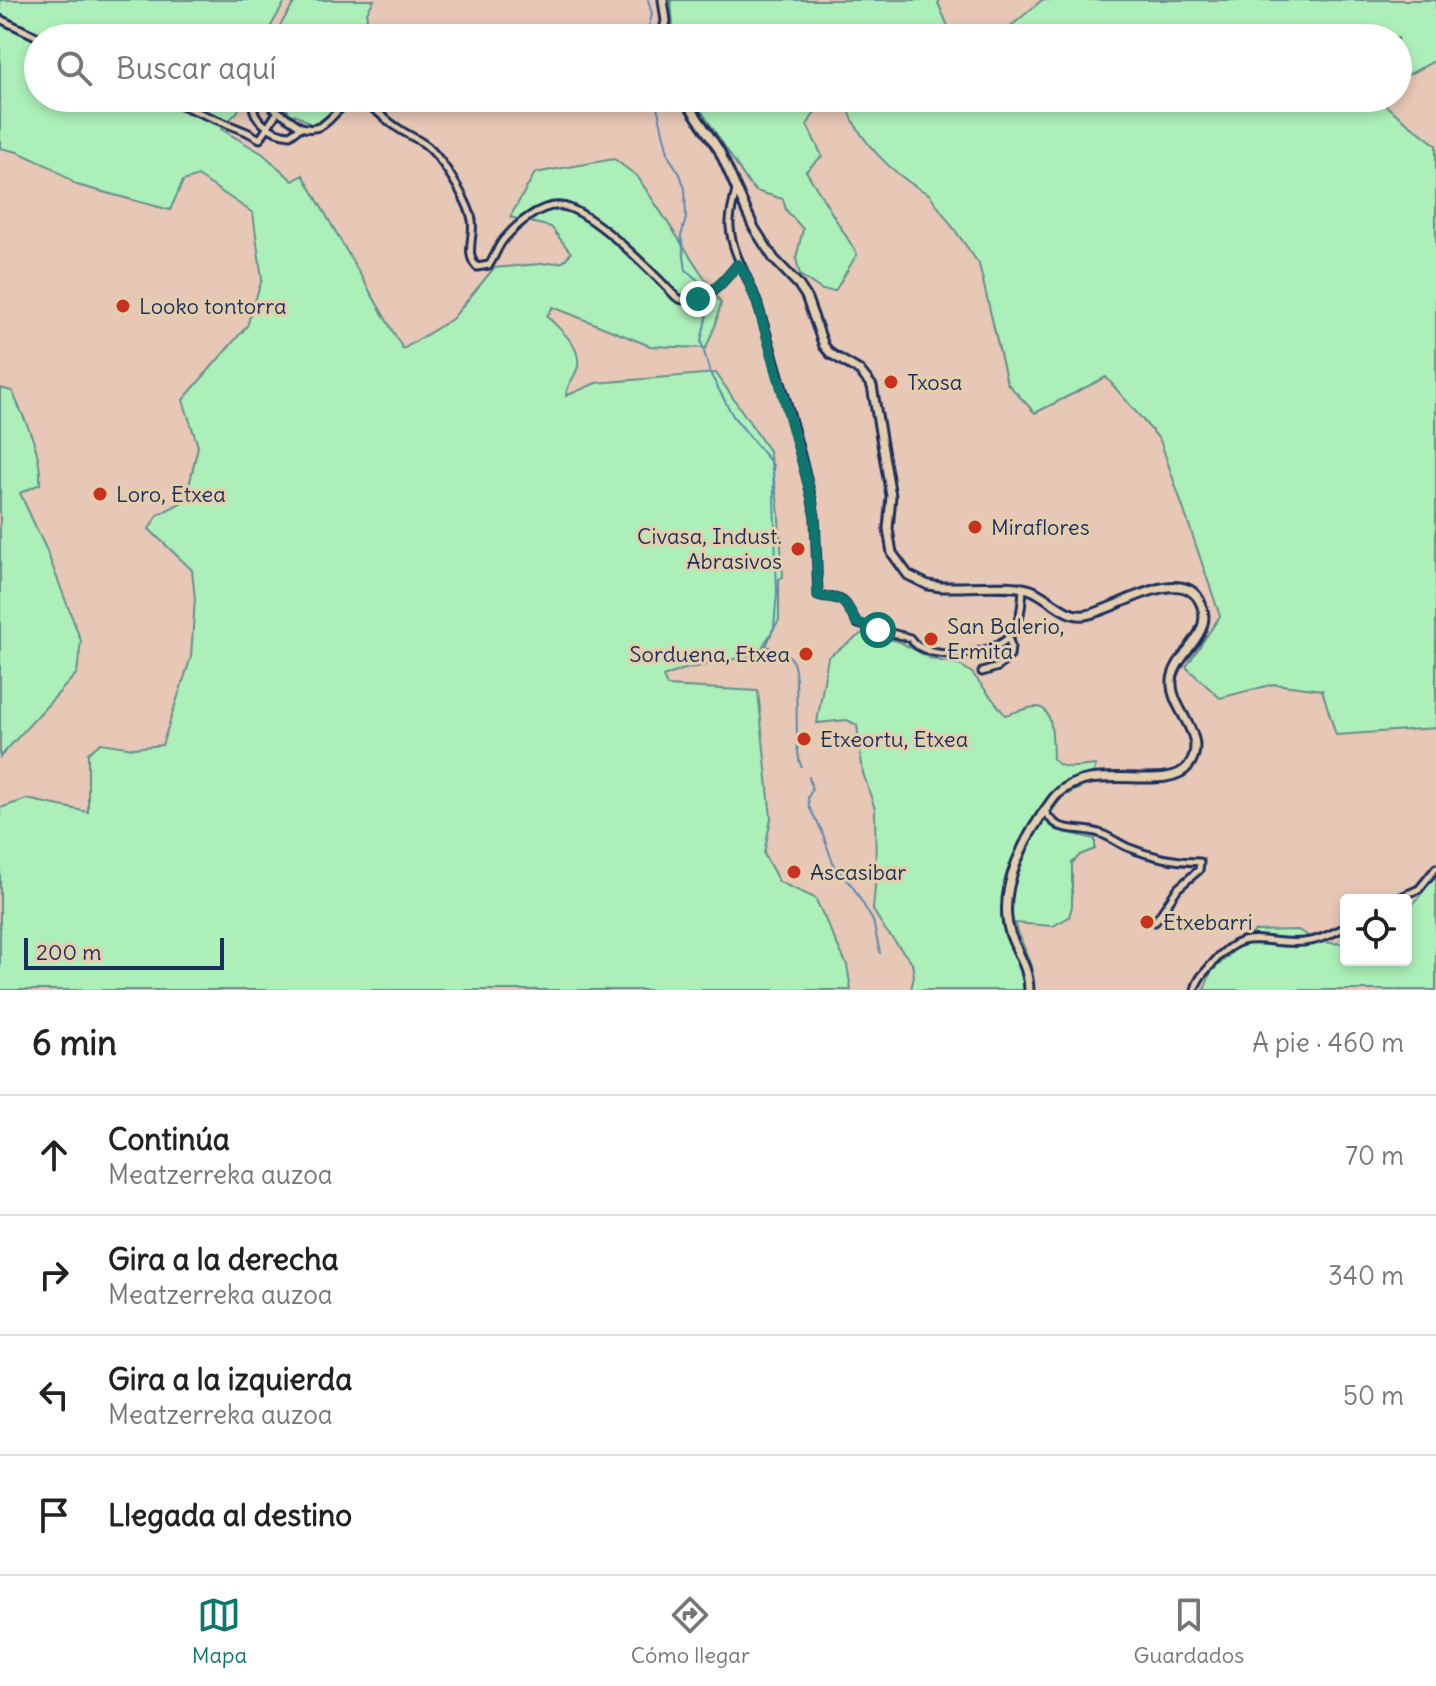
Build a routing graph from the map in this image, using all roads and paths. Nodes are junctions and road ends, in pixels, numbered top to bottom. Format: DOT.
graph roads {
  1 [pos="663,0"];
  2 [pos="0,19"];
  3 [pos="665,24"];
  4 [pos="24,30"];
  5 [pos="198,112"];
  6 [pos="253,112"];
  7 [pos="277,112"];
  8 [pos="279,112"];
  9 [pos="338,112"];
  10 [pos="377,112"];
  11 [pos="693,112"];
  12 [pos="301,127"];
  13 [pos="267,129"];
  14 [pos="736,189"];
  15 [pos="738,264"];
  16 [pos="1023,588"];
  17 [pos="1008,637"];
  18 [pos="982,672"];
  19 [pos="1045,810"];
  20 [pos="1436,868"];
  21 [pos="1408,894"];
  22 [pos="1155,922"];
  23 [pos="1340,929"];
  24 [pos="1029,990"];
  25 [pos="1195,990"];
  1 -- 3 [label="street"];
  2 -- 4 [label="street"];
  5 -- 13 [label="street"];
  6 -- 13 [label="street"];
  7 -- 13 [label="street"];
  8 -- 12 [label="street"];
  9 -- 12 [label="street"];
  10 -- 15 [label="street"];
  11 -- 14 [label="street"];
  12 -- 13 [label="street"];
  14 -- 15 [label="street"];
  14 -- 16 [label="street"];
  15 -- 17 [label="street"];
  16 -- 17 [label="street"];
  16 -- 19 [label="street"];
  17 -- 18 [label="street"];
  19 -- 22 [label="street"];
  19 -- 24 [label="street"];
  20 -- 21 [label="street"];
  23 -- 25 [label="street"];
}
